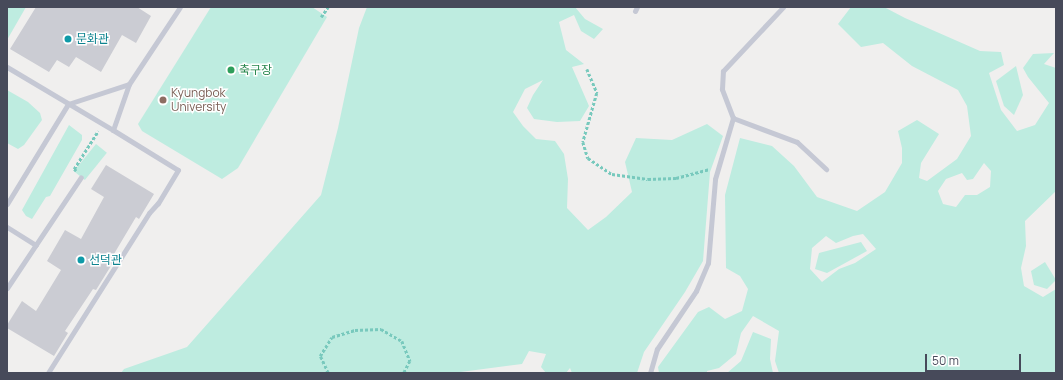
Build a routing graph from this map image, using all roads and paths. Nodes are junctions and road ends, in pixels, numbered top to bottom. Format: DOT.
graph roads {
  1 [pos="180,7"];
  2 [pos="328,7"];
  3 [pos="782,7"];
  4 [pos="321,17"];
  5 [pos="7,68"];
  6 [pos="587,69"];
  7 [pos="129,84"];
  8 [pos="68,104"];
  9 [pos="733,118"];
  10 [pos="102,123"];
  11 [pos="113,130"];
  12 [pos="717,167"];
  13 [pos="826,170"];
  14 [pos="81,177"];
  15 [pos="7,204"];
  16 [pos="7,227"];
  17 [pos="36,245"];
  18 [pos="7,288"];
  19 [pos="48,373"];
  20 [pos="328,373"];
  21 [pos="404,373"];
  22 [pos="650,373"];
  1 -- 7 [label="lane"];
  2 -- 4 [label="path"];
  3 -- 9 [label="lane"];
  5 -- 8 [label="lane"];
  6 -- 12 [label="path"];
  7 -- 8 [label="lane"];
  7 -- 11 [label="lane"];
  8 -- 10 [label="lane"];
  8 -- 15 [label="lane"];
  9 -- 12 [label="lane"];
  9 -- 13 [label="lane"];
  10 -- 11 [label="lane"];
  10 -- 14 [label="path"];
  11 -- 19 [label="lane"];
  12 -- 22 [label="lane"];
  14 -- 17 [label="lane"];
  16 -- 17 [label="lane"];
  17 -- 18 [label="lane"];
  20 -- 21 [label="path"];
}
